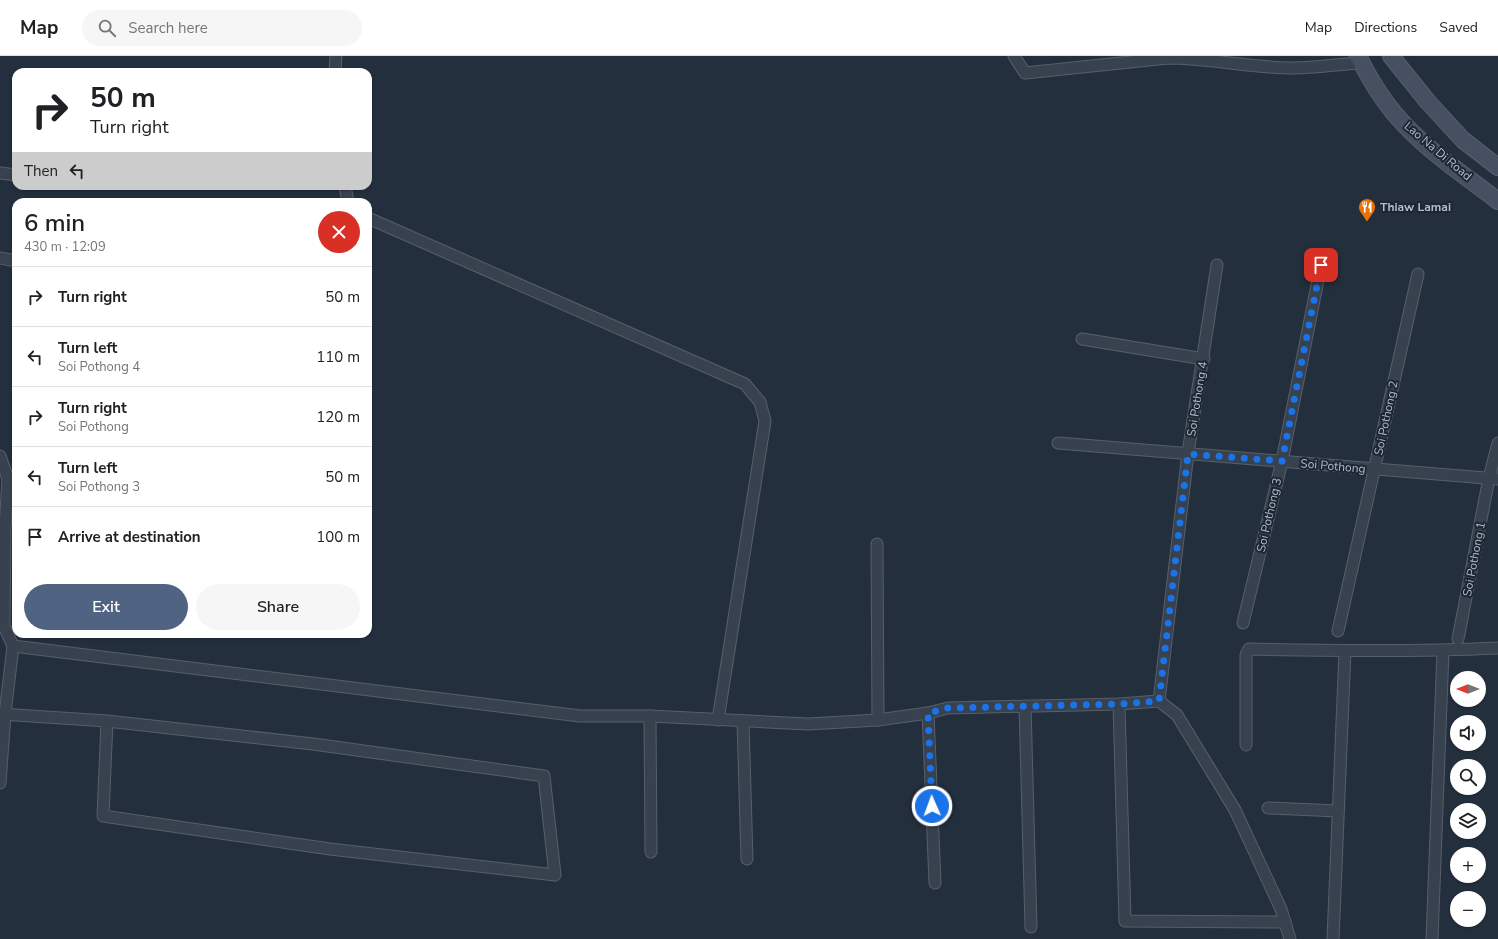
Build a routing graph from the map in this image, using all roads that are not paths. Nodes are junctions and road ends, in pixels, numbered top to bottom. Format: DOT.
graph roads {
  1 [pos="336,56"];
  2 [pos="1014,56"];
  3 [pos="1391,56"];
  4 [pos="1359,59"];
  5 [pos="335,68"];
  6 [pos="1498,167"];
  7 [pos="0,173"];
  8 [pos="12,174"];
  9 [pos="1498,200"];
  10 [pos="372,220"];
  11 [pos="0,258"];
  12 [pos="12,260"];
  13 [pos="1217,265"];
  14 [pos="1321,265"];
  15 [pos="1418,274"];
  16 [pos="1082,339"];
  17 [pos="1204,358"];
  18 [pos="1058,443"];
  19 [pos="1498,443"];
  20 [pos="1188,454"];
  21 [pos="0,456"];
  22 [pos="1282,461"];
  23 [pos="1375,469"];
  24 [pos="1494,479"];
  25 [pos="12,480"];
  26 [pos="877,544"];
  27 [pos="1243,624"];
  28 [pos="1338,631"];
  29 [pos="1458,639"];
  30 [pos="13,646"];
  31 [pos="1498,648"];
  32 [pos="1345,651"];
  33 [pos="1443,651"];
  34 [pos="1159,701"];
  35 [pos="1120,704"];
  36 [pos="1024,706"];
  37 [pos="928,713"];
  38 [pos="3,714"];
  39 [pos="650,716"];
  40 [pos="718,720"];
  41 [pos="878,720"];
  42 [pos="107,721"];
  43 [pos="742,721"];
  44 [pos="1246,745"];
  45 [pos="0,783"];
  46 [pos="1268,808"];
  47 [pos="1338,810"];
  48 [pos="651,852"];
  49 [pos="747,859"];
  50 [pos="935,883"];
  51 [pos="1285,922"];
  52 [pos="1031,927"];
  53 [pos="1290,939"];
  54 [pos="1333,939"];
  55 [pos="1432,939"];
  1 -- 5 [label="street"];
  2 -- 4 [label="street"];
  3 -- 6 [label="main road, Lao Na Di Road"];
  4 -- 9 [label="main road, Lao Na Di Road"];
  7 -- 8 [label="street"];
  10 -- 40 [label="street"];
  11 -- 12 [label="street"];
  13 -- 17 [label="street, Soi Pothong 4"];
  14 -- 22 [label="street, Soi Pothong 3"];
  15 -- 23 [label="street, Soi Pothong 2"];
  16 -- 17 [label="street"];
  17 -- 20 [label="street, Soi Pothong 4"];
  18 -- 20 [label="street, Soi Pothong"];
  19 -- 24 [label="street"];
  20 -- 22 [label="street, Soi Pothong"];
  20 -- 34 [label="street, Soi Pothong 4"];
  21 -- 25 [label="street"];
  22 -- 23 [label="street, Soi Pothong"];
  22 -- 27 [label="street, Soi Pothong 3"];
  23 -- 24 [label="street, Soi Pothong"];
  23 -- 28 [label="street, Soi Pothong 2"];
  24 -- 29 [label="street, Soi Pothong 1"];
  25 -- 30 [label="street"];
  26 -- 41 [label="street"];
  30 -- 38 [label="street"];
  30 -- 39 [label="street"];
  31 -- 33 [label="street"];
  32 -- 33 [label="street"];
  32 -- 44 [label="street"];
  32 -- 47 [label="street"];
  33 -- 55 [label="street"];
  34 -- 35 [label="street"];
  34 -- 51 [label="street"];
  35 -- 36 [label="street"];
  35 -- 51 [label="street"];
  36 -- 37 [label="street"];
  36 -- 52 [label="street"];
  37 -- 41 [label="street"];
  37 -- 50 [label="street"];
  38 -- 42 [label="street"];
  38 -- 45 [label="street"];
  39 -- 40 [label="street"];
  39 -- 48 [label="street"];
  40 -- 43 [label="street"];
  41 -- 43 [label="street"];
  42 -- 42 [label="street"];
  43 -- 49 [label="street"];
  46 -- 47 [label="street"];
  47 -- 54 [label="street"];
  51 -- 53 [label="street"];
}
